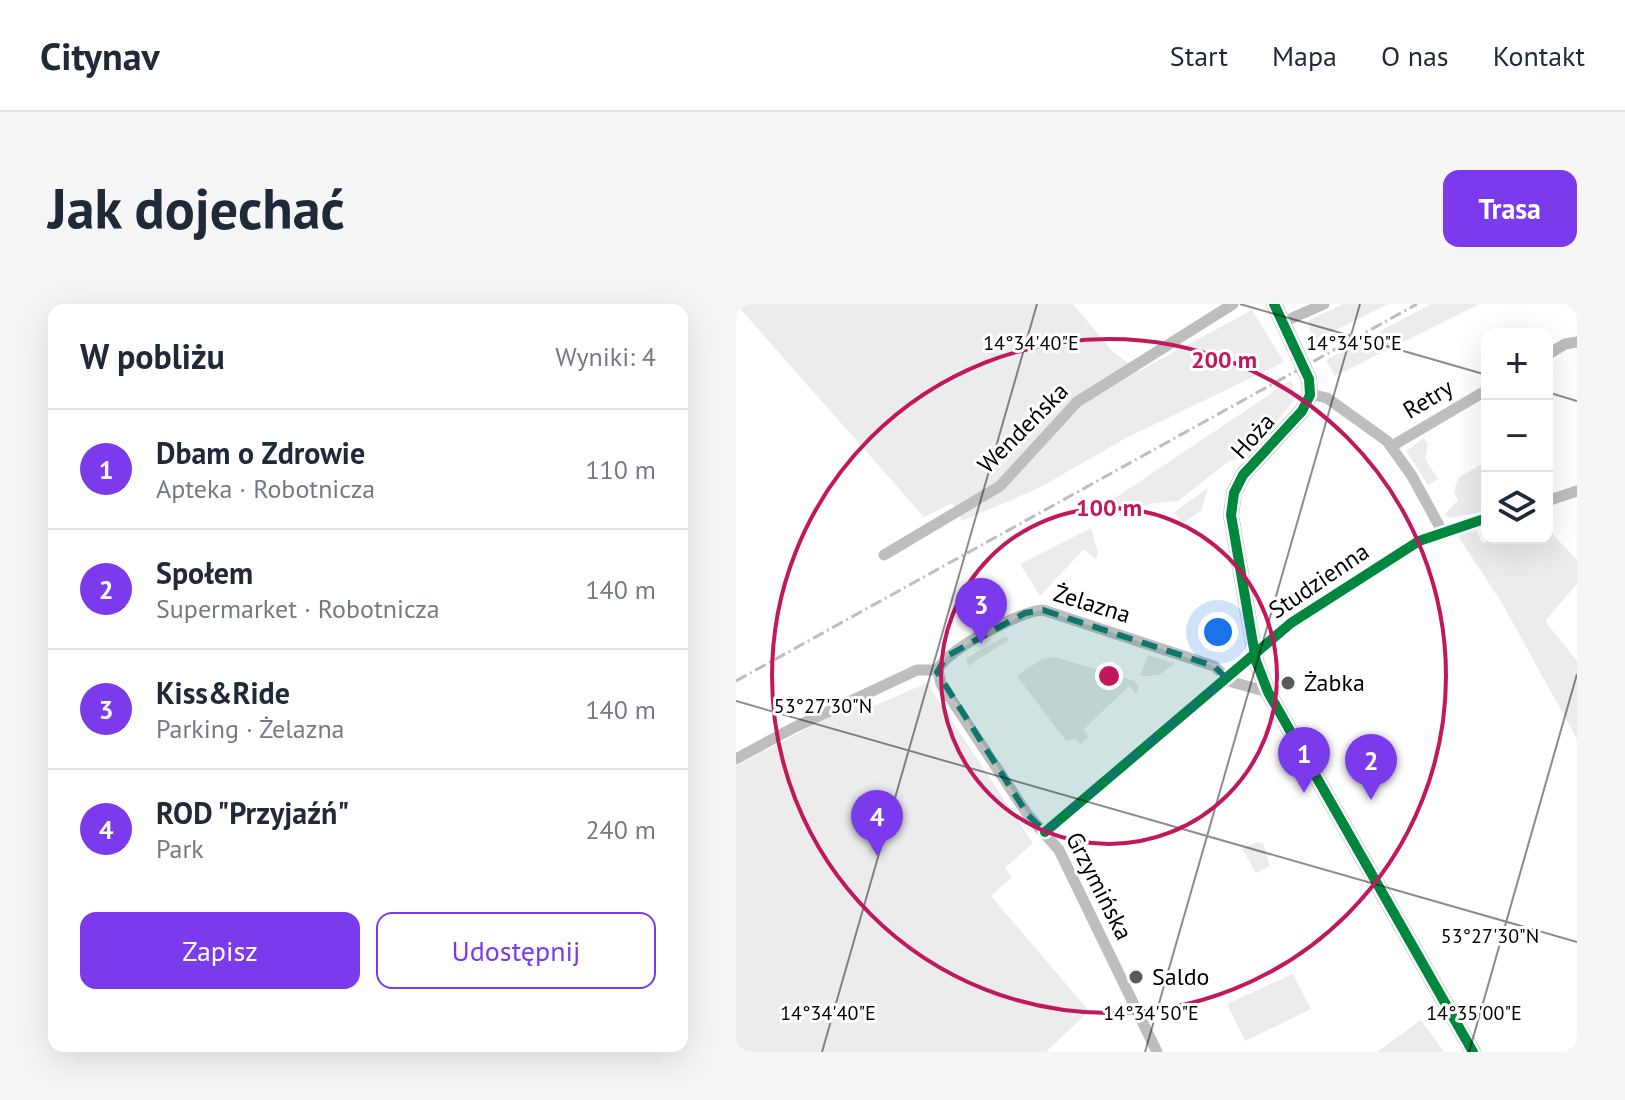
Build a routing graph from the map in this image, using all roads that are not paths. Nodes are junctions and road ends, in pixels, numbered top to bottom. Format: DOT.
graph roads {
  1 [pos="1233,304"];
  2 [pos="1274,304"];
  3 [pos="1324,304"];
  4 [pos="1281,323"];
  5 [pos="1577,342"];
  6 [pos="1553,351"];
  7 [pos="1310,394"];
  8 [pos="1481,394"];
  9 [pos="1392,446"];
  10 [pos="1577,491"];
  11 [pos="1553,499"];
  12 [pos="1481,520"];
  13 [pos="1442,531"];
  14 [pos="884,555"];
  15 [pos="1254,652"];
  16 [pos="938,670"];
  17 [pos="1226,678"];
  18 [pos="1268,692"];
  19 [pos="736,759"];
  20 [pos="1045,832"];
  21 [pos="1157,1052"];
  22 [pos="1473,1052"];
  1 -- 14 [label="street, Wendeńska"];
  2 -- 4 [label="street"];
  3 -- 4 [label="street"];
  4 -- 7 [label="street"];
  5 -- 6 [label="street"];
  7 -- 9 [label="street"];
  7 -- 15 [label="street, Hoża"];
  8 -- 9 [label="street, Retry"];
  9 -- 13 [label="street"];
  10 -- 11 [label="street"];
  12 -- 13 [label="street, Studzienna"];
  13 -- 15 [label="street, Studzienna"];
  15 -- 17 [label="street, Studzienna"];
  15 -- 18 [label="street, Hoża"];
  16 -- 17 [label="street, Żelazna"];
  16 -- 19 [label="street, Żelazna"];
  16 -- 20 [label="street, Grzymińska"];
  17 -- 18 [label="street"];
  17 -- 20 [label="street, Studzienna"];
  18 -- 22 [label="street, Hoża"];
  20 -- 21 [label="street, Grzymińska"];
}
